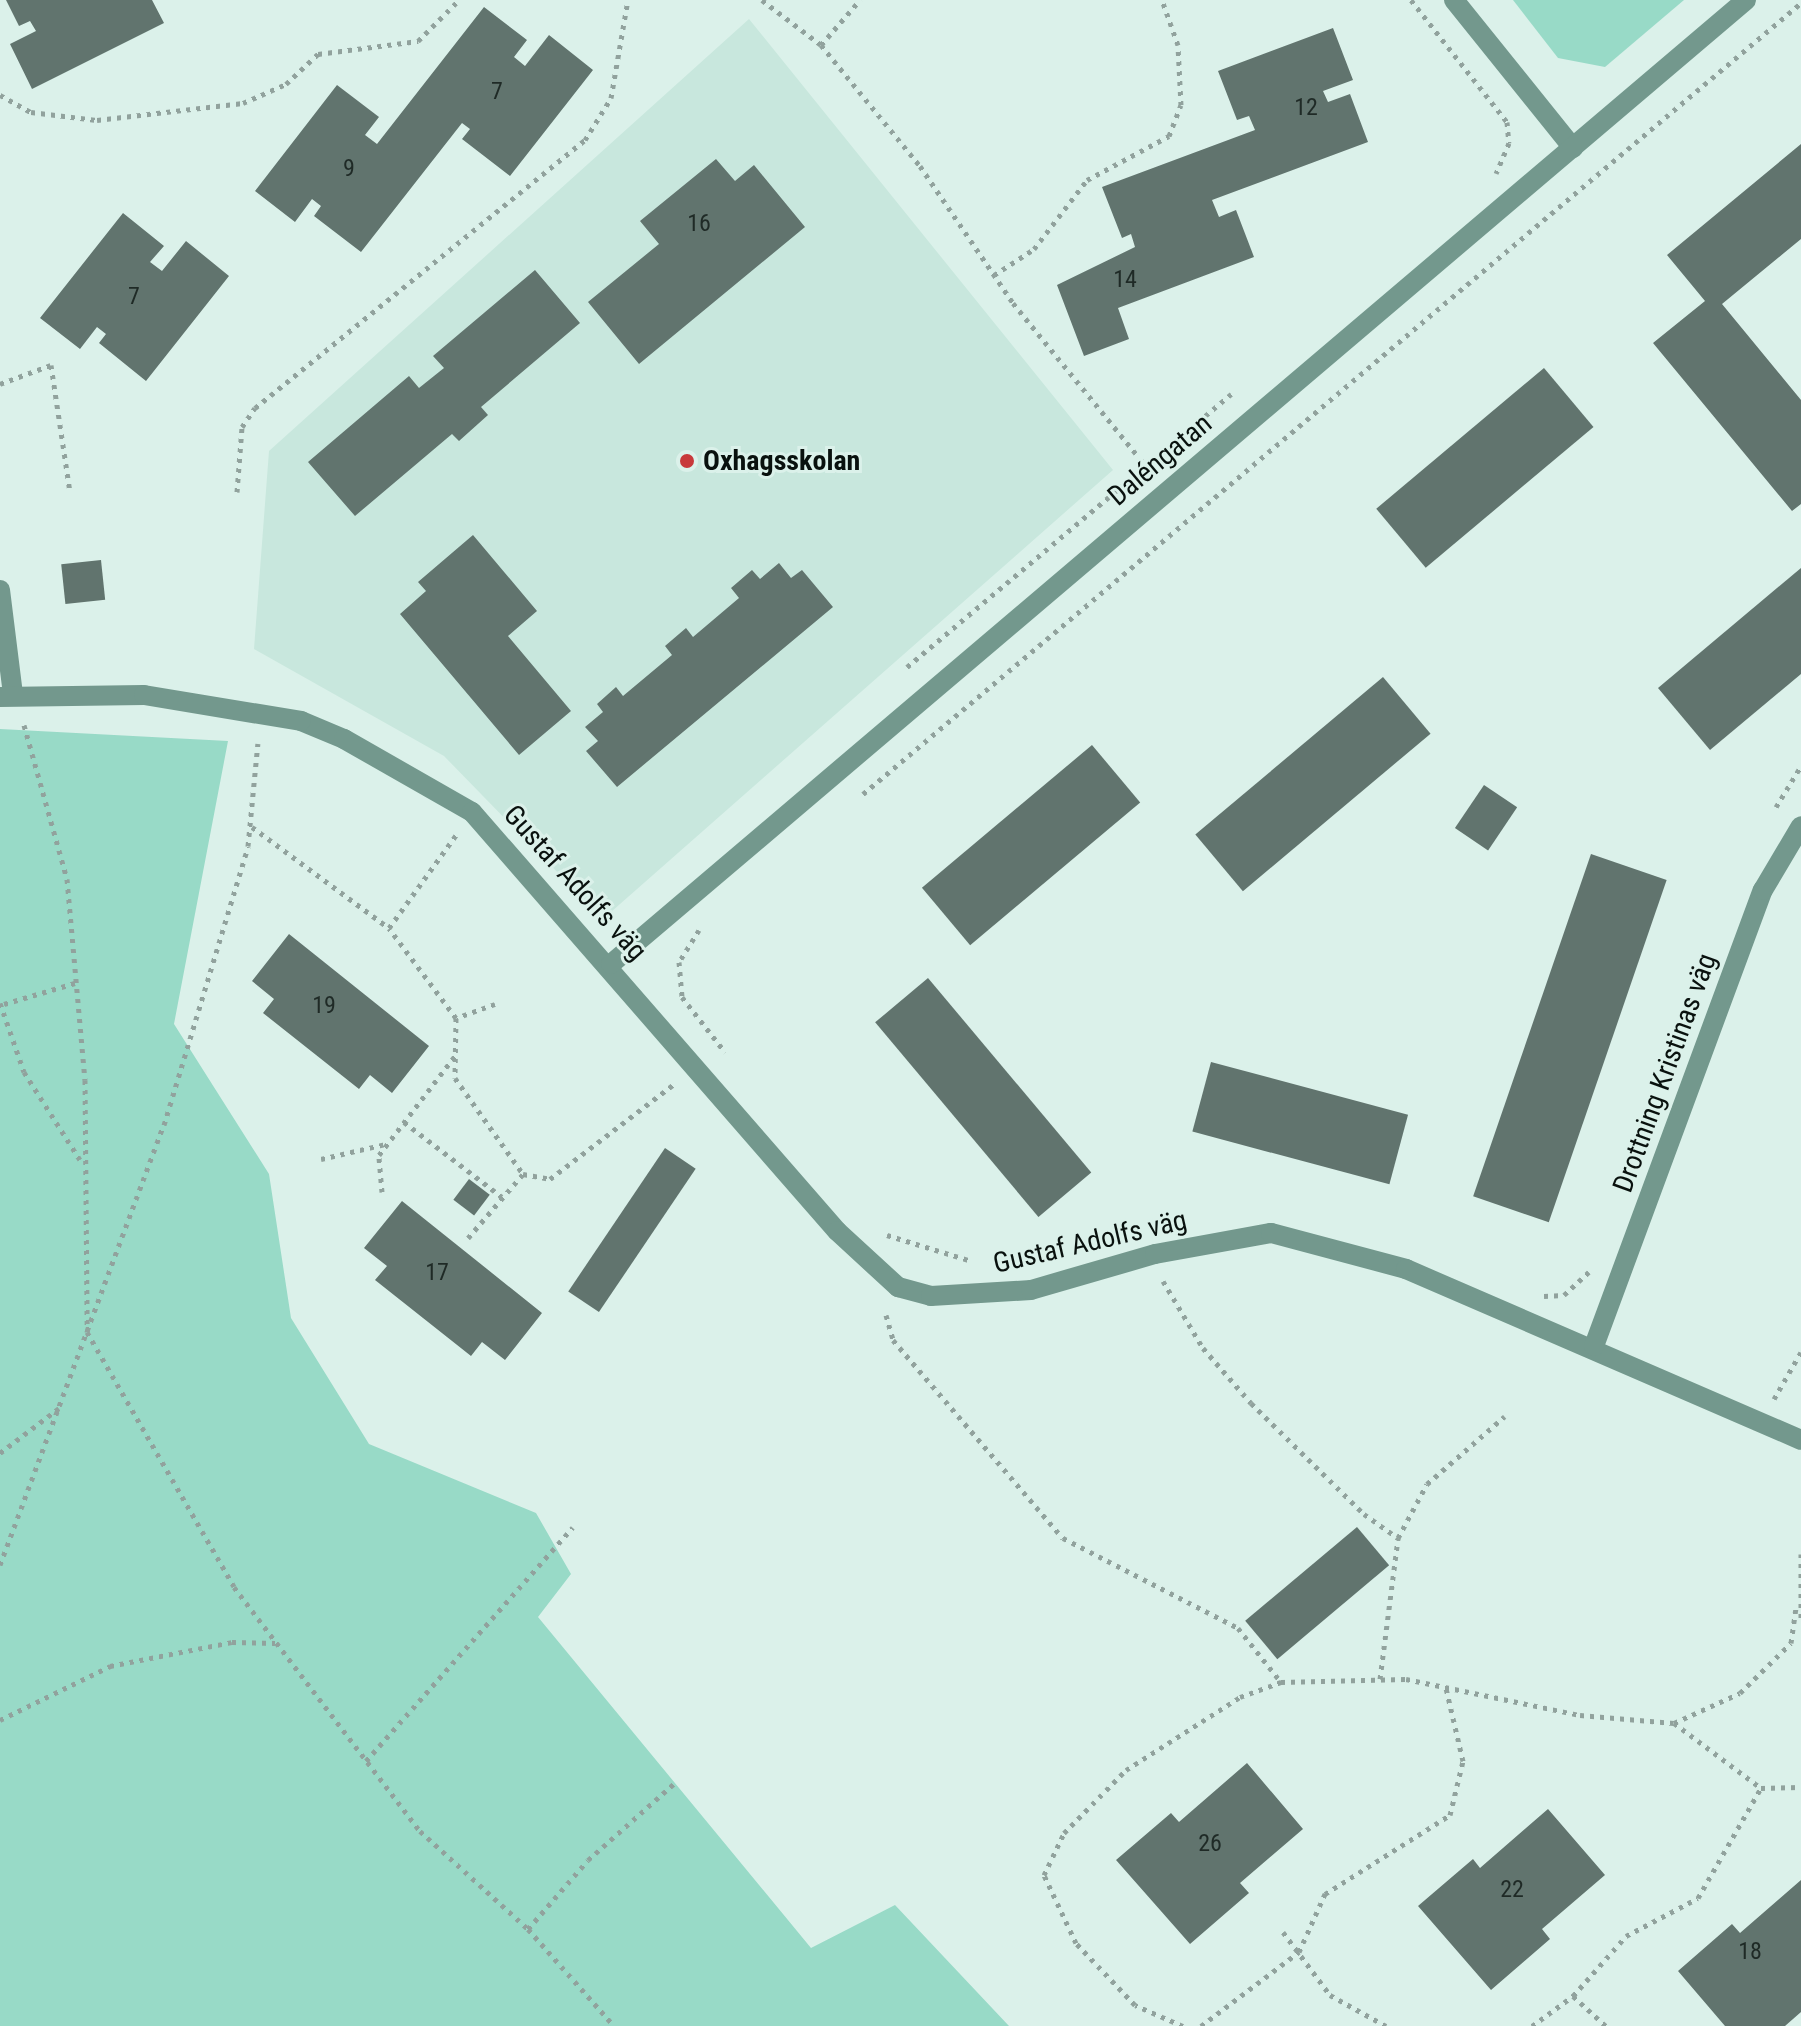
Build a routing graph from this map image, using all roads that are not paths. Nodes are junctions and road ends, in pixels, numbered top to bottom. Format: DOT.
graph roads {
  1 [pos="1454,0"];
  2 [pos="1746,0"];
  3 [pos="1573,148"];
  4 [pos="0,590"];
  5 [pos="7,695"];
  6 [pos="1801,826"];
  7 [pos="611,964"];
  8 [pos="1594,1346"];
  9 [pos="1801,1440"];
  1 -- 3 [label="street"];
  2 -- 3 [label="street, Daléngatan"];
  3 -- 7 [label="street, Daléngatan"];
  4 -- 5 [label="street"];
  5 -- 7 [label="street, Gustaf Adolfs väg"];
  6 -- 8 [label="street, Drottning Kristinas väg"];
  7 -- 8 [label="street, Gustaf Adolfs väg"];
  8 -- 9 [label="street, Gustaf Adolfs väg"];
}
